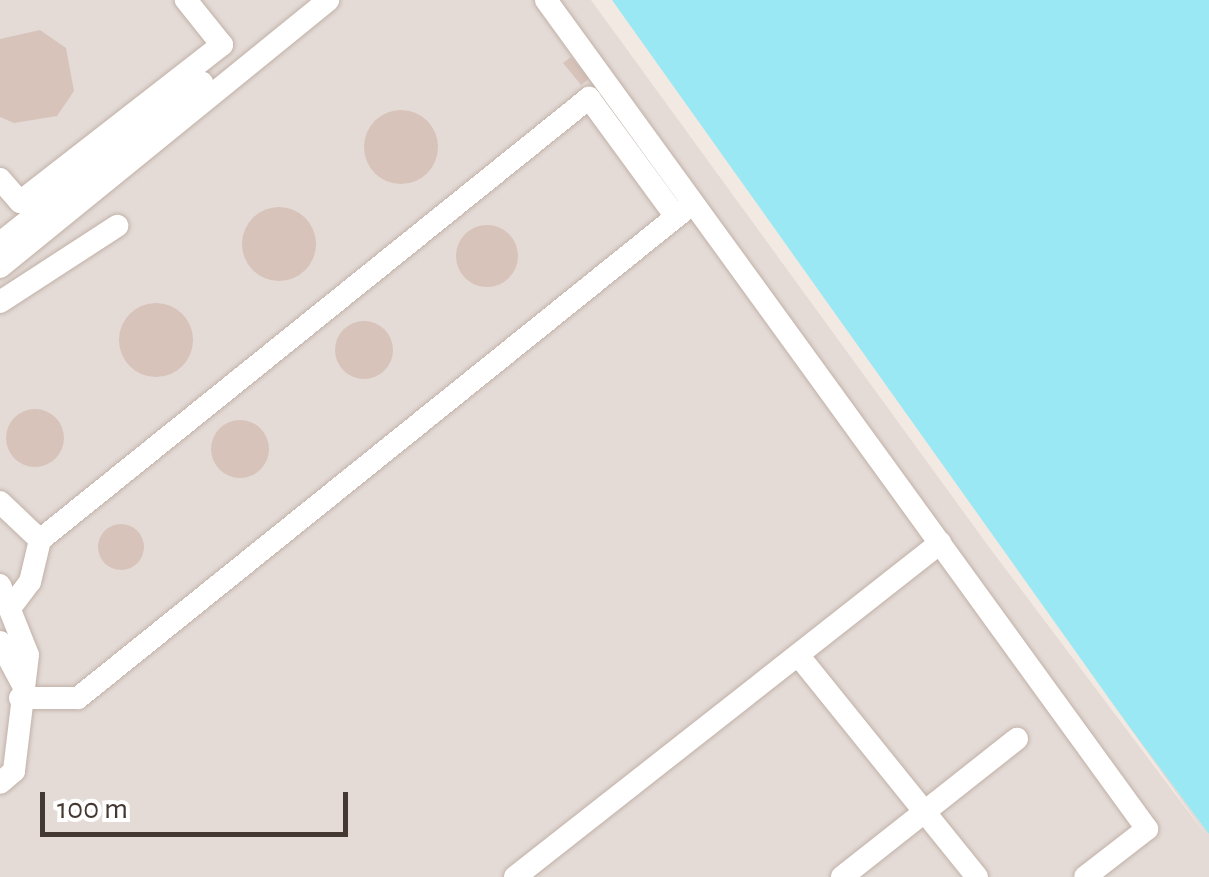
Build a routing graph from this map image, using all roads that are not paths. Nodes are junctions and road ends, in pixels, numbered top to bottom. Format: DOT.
graph roads {
  1 [pos="186,0"];
  2 [pos="307,0"];
  3 [pos="328,0"];
  4 [pos="546,0"];
  5 [pos="0,179"];
  6 [pos="685,210"];
  7 [pos="118,226"];
  8 [pos="0,243"];
  9 [pos="0,267"];
  10 [pos="0,302"];
  11 [pos="0,502"];
  12 [pos="40,540"];
  13 [pos="940,543"];
  14 [pos="7,594"];
  15 [pos="0,642"];
  16 [pos="798,656"];
  17 [pos="22,692"];
  18 [pos="6,735"];
  19 [pos="1017,739"];
  20 [pos="0,783"];
  21 [pos="925,812"];
  22 [pos="515,877"];
  23 [pos="842,877"];
  24 [pos="977,877"];
  25 [pos="1085,877"];
  1 -- 5 [label="lane"];
  2 -- 8 [label="lane"];
  3 -- 9 [label="lane"];
  4 -- 6 [label="lane"];
  6 -- 12 [label="lane"];
  6 -- 13 [label="lane"];
  6 -- 17 [label="lane"];
  7 -- 10 [label="lane"];
  11 -- 12 [label="lane"];
  12 -- 14 [label="lane"];
  13 -- 16 [label="lane"];
  13 -- 25 [label="lane"];
  14 -- 17 [label="lane"];
  15 -- 17 [label="lane"];
  16 -- 21 [label="lane"];
  16 -- 22 [label="lane"];
  17 -- 18 [label="lane"];
  18 -- 20 [label="lane"];
  19 -- 21 [label="lane"];
  21 -- 23 [label="lane"];
  21 -- 24 [label="lane"];
}
